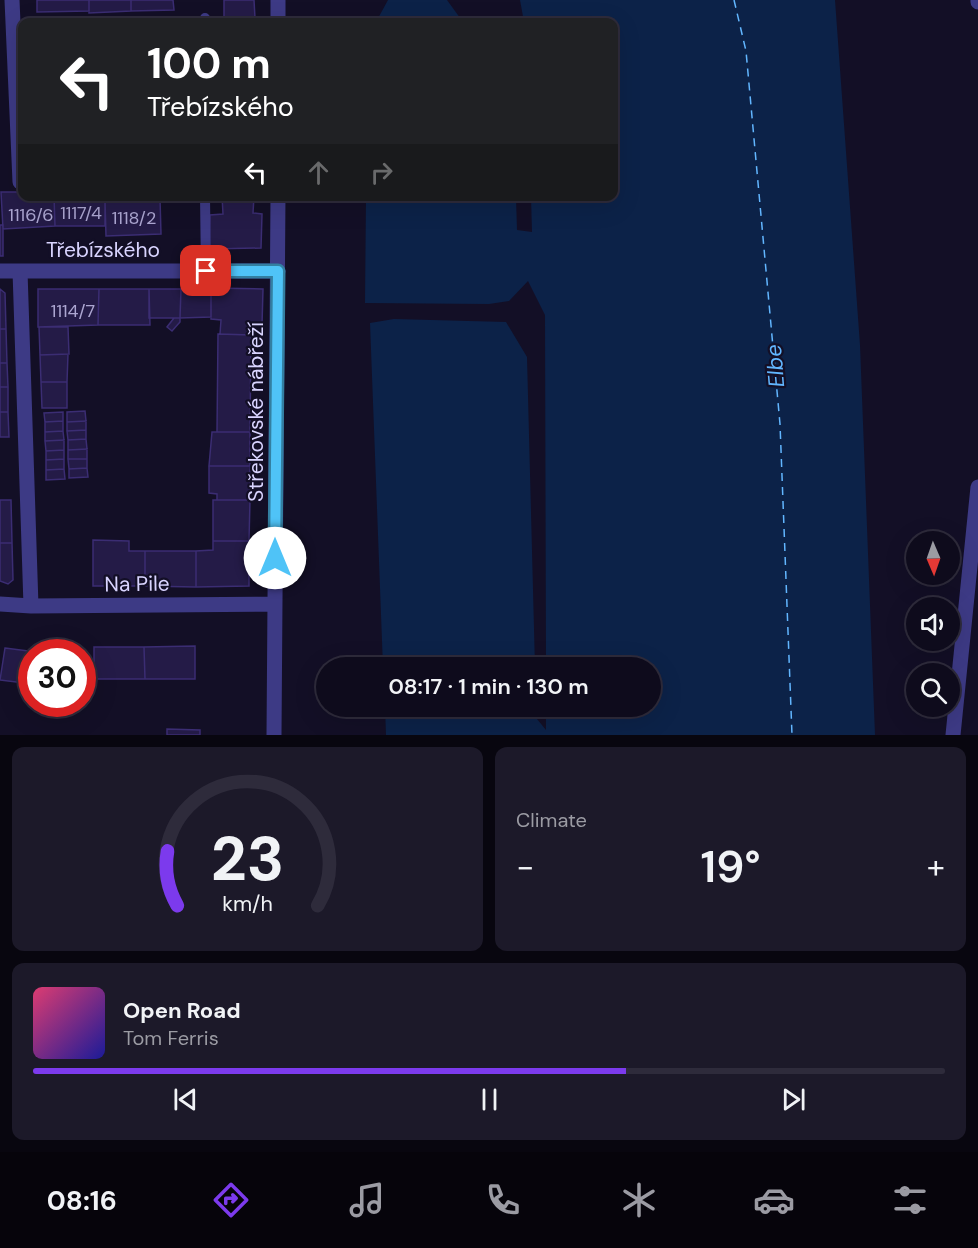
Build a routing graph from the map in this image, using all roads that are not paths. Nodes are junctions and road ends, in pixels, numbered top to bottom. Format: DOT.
graph roads {
  1 [pos="12,0"];
  2 [pos="278,0"];
  3 [pos="278,18"];
  4 [pos="18,136"];
  5 [pos="206,201"];
  6 [pos="278,201"];
  7 [pos="0,271"];
  8 [pos="20,271"];
  9 [pos="206,271"];
  10 [pos="278,271"];
  11 [pos="978,487"];
  12 [pos="0,604"];
  13 [pos="275,604"];
  14 [pos="31,606"];
  15 [pos="274,735"];
  16 [pos="953,735"];
  1 -- 4 [label="street"];
  2 -- 3 [label="street"];
  5 -- 9 [label="lane"];
  6 -- 10 [label="street, Střekovské nábřeží"];
  7 -- 8 [label="street, Třebízského"];
  8 -- 9 [label="street, Třebízského"];
  8 -- 14 [label="street"];
  9 -- 10 [label="street, Třebízského"];
  10 -- 13 [label="street, Střekovské nábřeží"];
  11 -- 16 [label="street"];
  12 -- 14 [label="street, Na Pile"];
  13 -- 14 [label="street, Na Pile"];
  13 -- 15 [label="street, Střekovské nábřeží"];
}
